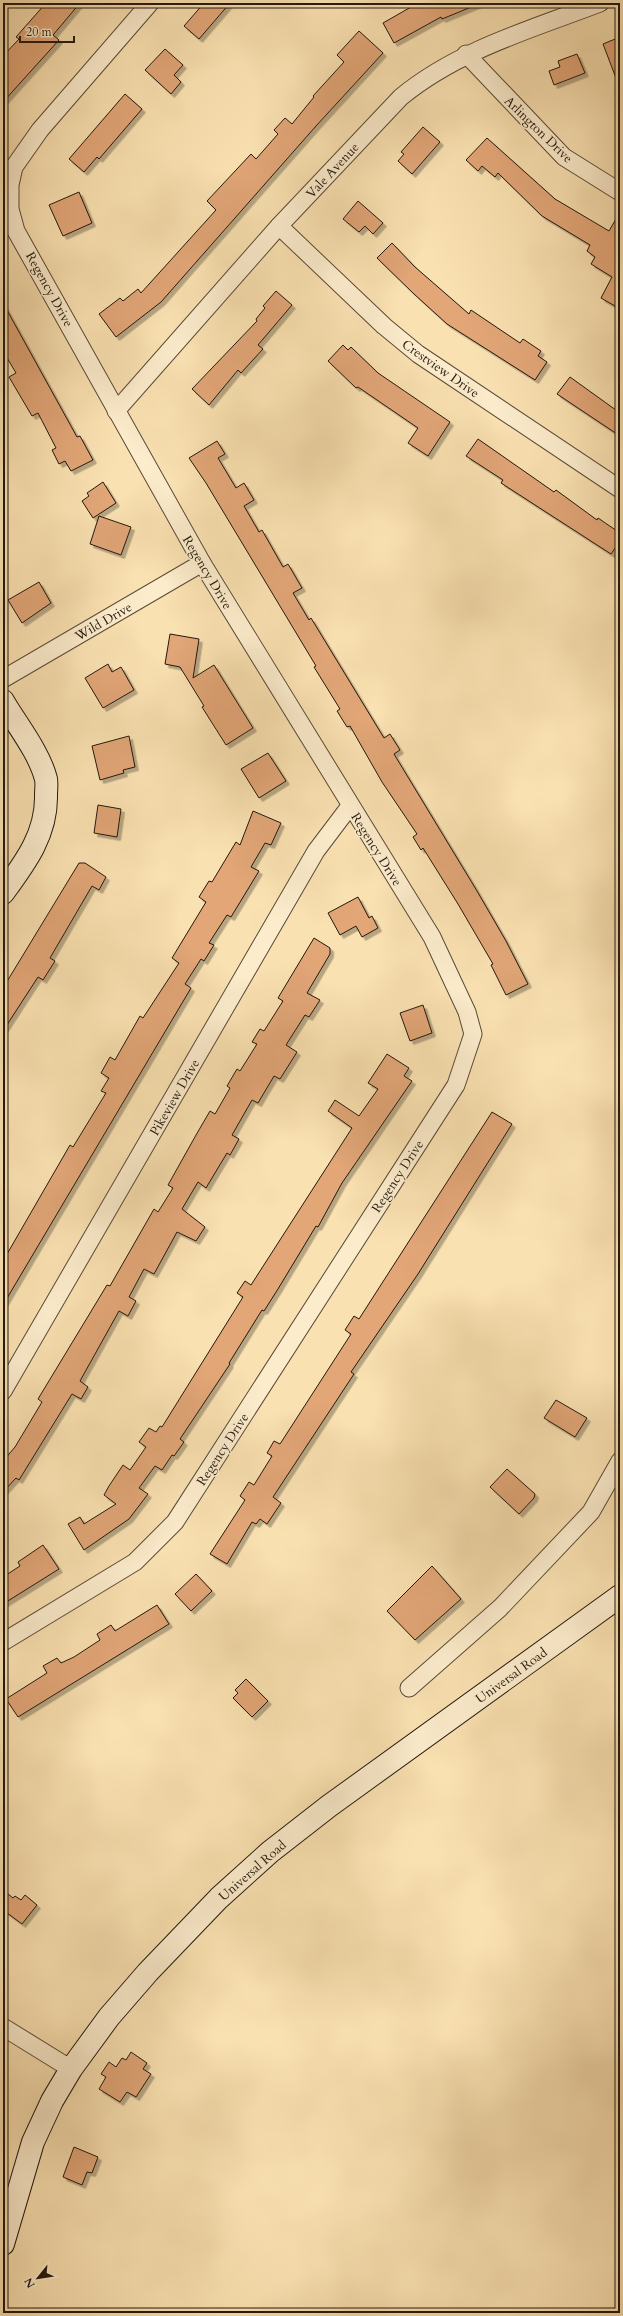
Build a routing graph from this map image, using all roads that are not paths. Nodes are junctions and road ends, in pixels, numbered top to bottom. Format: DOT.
graph roads {
  1 [pos="150,3"];
  2 [pos="600,3"];
  3 [pos="466,54"];
  4 [pos="620,192"];
  5 [pos="279,226"];
  6 [pos="116,411"];
  7 [pos="620,489"];
  8 [pos="202,563"];
  9 [pos="3,679"];
  10 [pos="3,701"];
  11 [pos="350,806"];
  12 [pos="3,893"];
  13 [pos="3,1391"];
  14 [pos="620,1461"];
  15 [pos="620,1596"];
  16 [pos="3,1642"];
  17 [pos="409,1688"];
  18 [pos="3,2027"];
  19 [pos="71,2069"];
  20 [pos="4,2239"];
  1 -- 6 [label="street, Regency Drive"];
  2 -- 3 [label="street, Vale Avenue"];
  3 -- 4 [label="street, Arlington Drive"];
  3 -- 5 [label="street, Vale Avenue"];
  5 -- 6 [label="street, Vale Avenue"];
  5 -- 7 [label="street, Crestview Drive"];
  6 -- 8 [label="street, Regency Drive"];
  8 -- 9 [label="street, Wild Drive"];
  8 -- 11 [label="street, Regency Drive"];
  10 -- 12 [label="street"];
  11 -- 13 [label="street, Pikeview Drive"];
  11 -- 16 [label="street, Regency Drive"];
  14 -- 17 [label="street"];
  15 -- 19 [label="street, Universal Road"];
  18 -- 19 [label="street"];
  19 -- 20 [label="street, Universal Road"];
}
